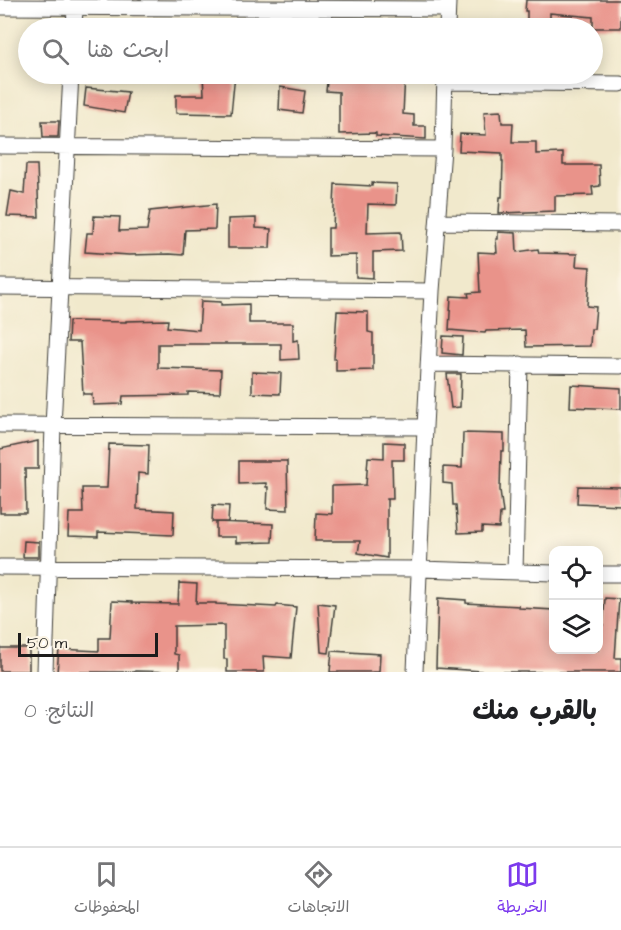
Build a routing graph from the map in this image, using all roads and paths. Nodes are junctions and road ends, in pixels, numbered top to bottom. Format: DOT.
graph roads {
  1 [pos="447,5"];
  2 [pos="0,7"];
  3 [pos="75,8"];
  4 [pos="74,18"];
  5 [pos="603,83"];
  6 [pos="70,84"];
  7 [pos="445,84"];
  8 [pos="621,84"];
  9 [pos="0,147"];
  10 [pos="67,147"];
  11 [pos="443,149"];
  12 [pos="438,222"];
  13 [pos="621,224"];
  14 [pos="0,287"];
  15 [pos="59,288"];
  16 [pos="432,291"];
  17 [pos="429,364"];
  18 [pos="520,364"];
  19 [pos="621,366"];
  20 [pos="0,425"];
  21 [pos="53,426"];
  22 [pos="425,427"];
  23 [pos="0,567"];
  24 [pos="48,568"];
  25 [pos="418,569"];
  26 [pos="515,572"];
  27 [pos="549,573"];
  28 [pos="603,574"];
  29 [pos="621,574"];
  30 [pos="45,672"];
  31 [pos="415,672"];
  1 -- 3 [label="street"];
  2 -- 3 [label="street"];
  3 -- 4 [label="street"];
  5 -- 8 [label="street"];
  6 -- 10 [label="street"];
  7 -- 11 [label="street"];
  9 -- 10 [label="street"];
  10 -- 11 [label="street"];
  10 -- 15 [label="street"];
  11 -- 12 [label="street"];
  12 -- 13 [label="street"];
  12 -- 16 [label="street"];
  14 -- 15 [label="street"];
  15 -- 16 [label="street"];
  15 -- 21 [label="street"];
  16 -- 17 [label="street"];
  17 -- 18 [label="street"];
  17 -- 22 [label="street"];
  18 -- 19 [label="street"];
  18 -- 26 [label="street"];
  20 -- 21 [label="street"];
  21 -- 22 [label="street"];
  21 -- 24 [label="street"];
  22 -- 25 [label="street"];
  23 -- 24 [label="street"];
  24 -- 25 [label="street"];
  24 -- 30 [label="street"];
  25 -- 26 [label="street"];
  25 -- 31 [label="street"];
  26 -- 27 [label="street"];
  28 -- 29 [label="street"];
}
